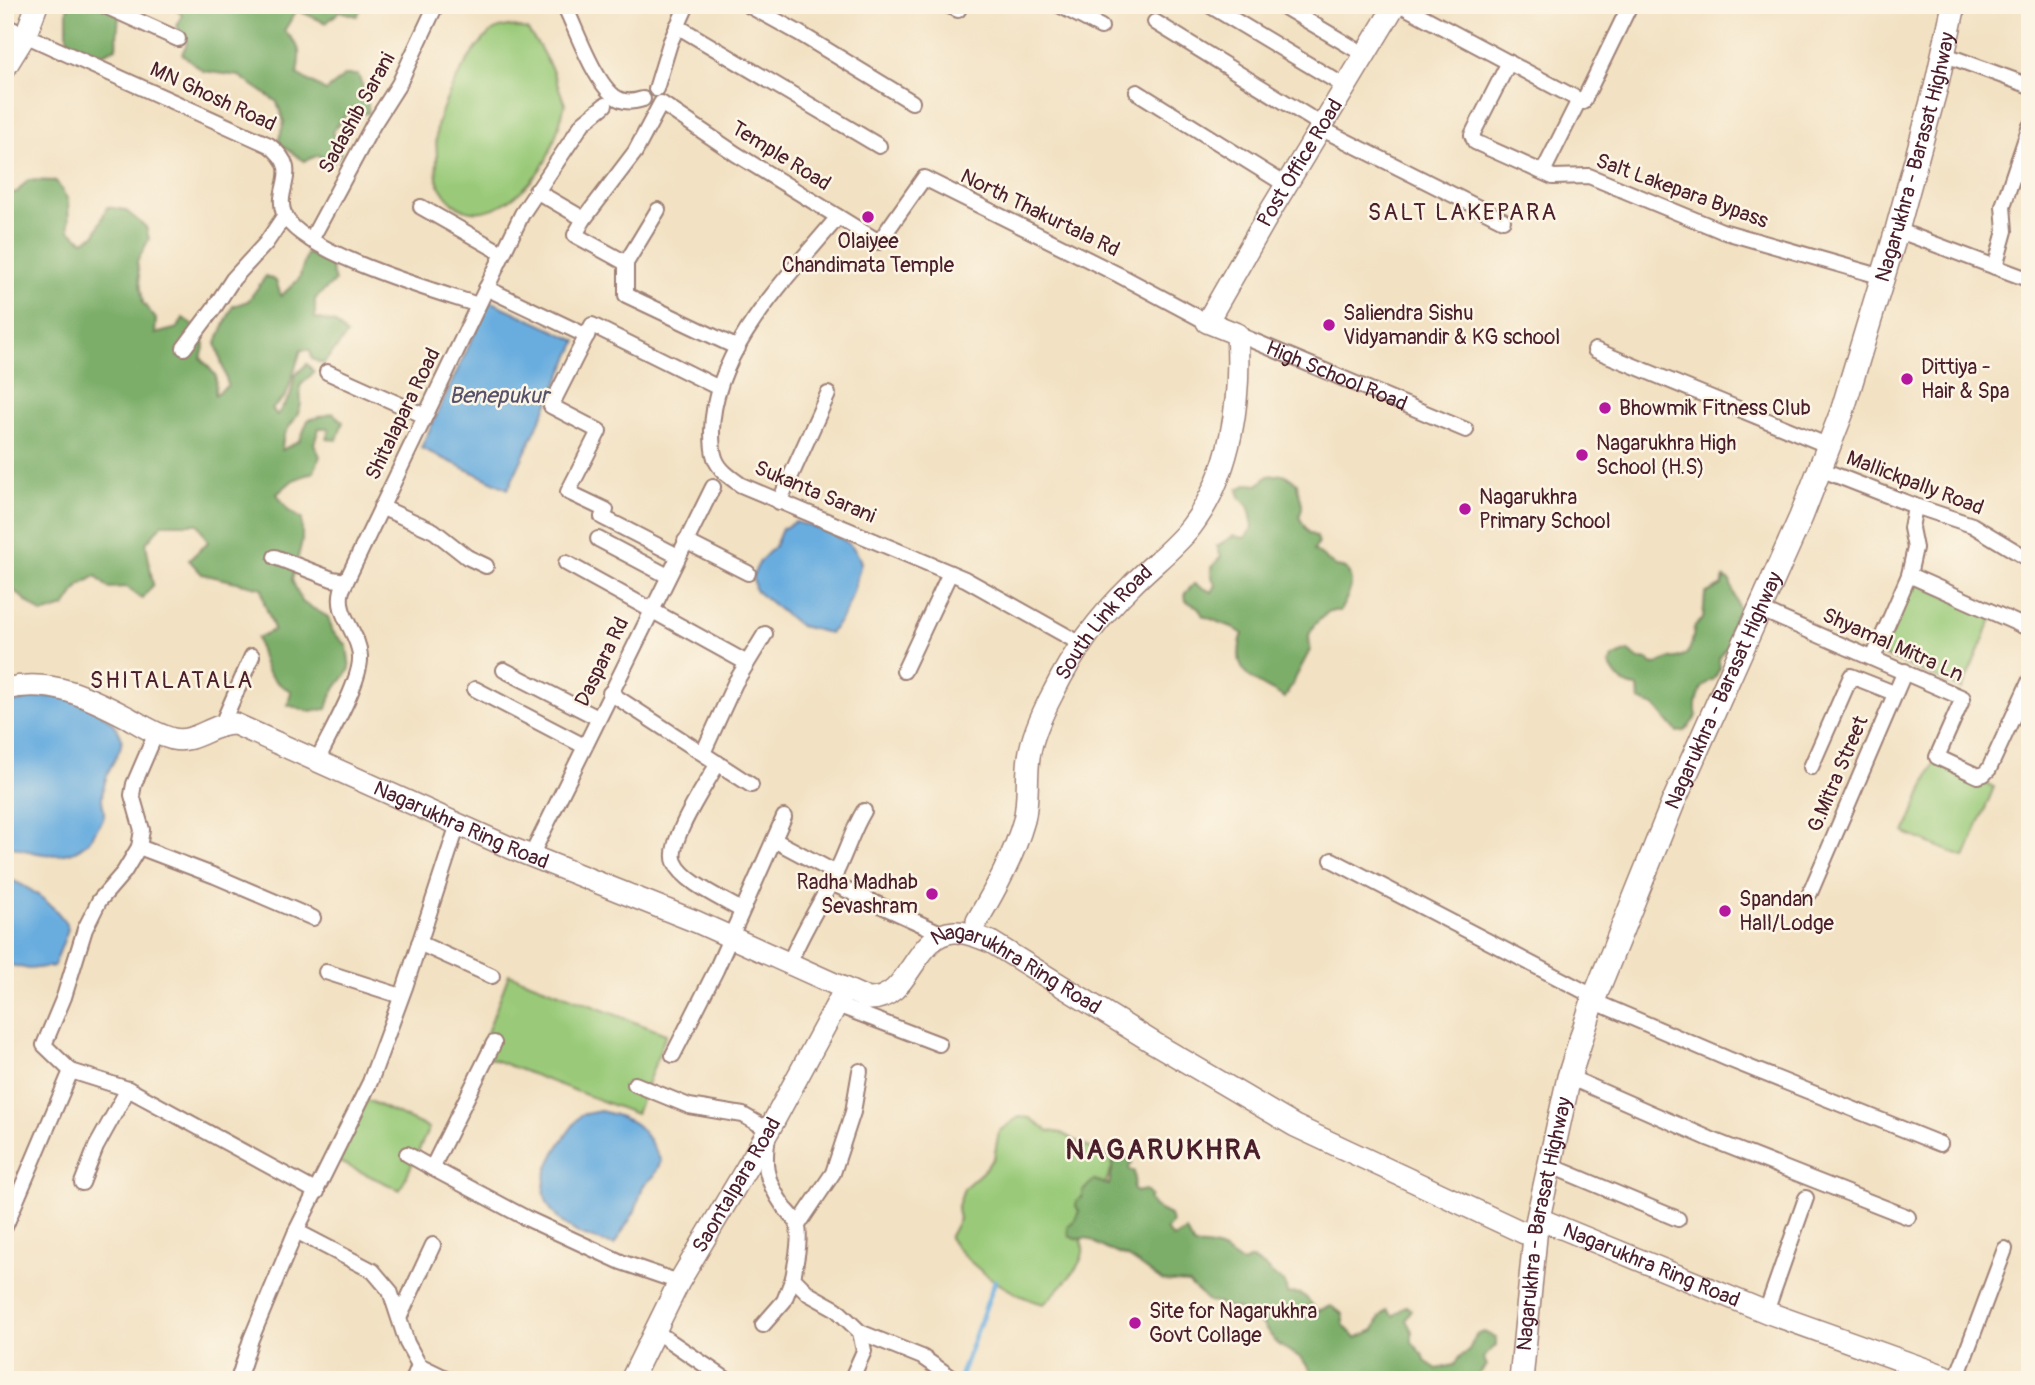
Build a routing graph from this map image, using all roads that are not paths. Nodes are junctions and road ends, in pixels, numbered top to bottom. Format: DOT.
graph roads {
  1 [pos="37,5"];
  2 [pos="103,5"];
  3 [pos="436,5"];
  4 [pos="569,5"];
  5 [pos="687,5"];
  6 [pos="748,5"];
  7 [pos="947,5"];
  8 [pos="961,5"];
  9 [pos="1059,5"];
  10 [pos="1209,5"];
  11 [pos="1281,5"];
  12 [pos="1395,5"];
  13 [pos="1401,5"];
  14 [pos="1630,5"];
  15 [pos="1954,5"];
  16 [pos="1155,22"];
  17 [pos="5,26"];
  18 [pos="677,26"];
  19 [pos="1101,27"];
  20 [pos="26,34"];
  21 [pos="178,39"];
  22 [pos="1943,54"];
  23 [pos="1365,55"];
  24 [pos="1508,62"];
  25 [pos="5,68"];
  26 [pos="2030,86"];
  27 [pos="1346,87"];
  28 [pos="656,89"];
  29 [pos="1137,92"];
  30 [pos="607,98"];
  31 [pos="643,99"];
  32 [pos="1579,100"];
  33 [pos="912,102"];
  34 [pos="662,103"];
  35 [pos="1321,126"];
  36 [pos="2030,126"];
  37 [pos="879,146"];
  38 [pos="1543,172"];
  39 [pos="1286,185"];
  40 [pos="536,191"];
  41 [pos="421,207"];
  42 [pos="658,210"];
  43 [pos="285,215"];
  44 [pos="838,217"];
  45 [pos="584,219"];
  46 [pos="1503,220"];
  47 [pos="1897,230"];
  48 [pos="312,240"];
  49 [pos="879,242"];
  50 [pos="502,253"];
  51 [pos="626,264"];
  52 [pos="1995,267"];
  53 [pos="1883,277"];
  54 [pos="2030,280"];
  55 [pos="486,288"];
  56 [pos="478,305"];
  57 [pos="1207,322"];
  58 [pos="1237,334"];
  59 [pos="587,336"];
  60 [pos="184,348"];
  61 [pos="738,348"];
  62 [pos="1595,349"];
  63 [pos="327,372"];
  64 [pos="719,388"];
  65 [pos="828,394"];
  66 [pos="425,416"];
  67 [pos="1466,430"];
  68 [pos="1829,446"];
  69 [pos="715,460"];
  70 [pos="1820,469"];
  71 [pos="741,485"];
  72 [pos="713,486"];
  73 [pos="779,502"];
  74 [pos="1914,506"];
  75 [pos="381,507"];
  76 [pos="598,539"];
  77 [pos="685,541"];
  78 [pos="678,556"];
  79 [pos="275,557"];
  80 [pos="2030,560"];
  81 [pos="566,563"];
  82 [pos="486,566"];
  83 [pos="748,573"];
  84 [pos="950,573"];
  85 [pos="1909,575"];
  86 [pos="668,576"];
  87 [pos="346,581"];
  88 [pos="1759,609"];
  89 [pos="651,610"];
  90 [pos="2030,629"];
  91 [pos="765,634"];
  92 [pos="1083,645"];
  93 [pos="252,656"];
  94 [pos="1873,658"];
  95 [pos="747,663"];
  96 [pos="505,670"];
  97 [pos="904,671"];
  98 [pos="1905,671"];
  99 [pos="2030,680"];
  100 [pos="5,688"];
  101 [pos="475,689"];
  102 [pos="610,693"];
  103 [pos="1894,693"];
  104 [pos="598,718"];
  105 [pos="222,723"];
  106 [pos="156,733"];
  107 [pos="584,746"];
  108 [pos="703,754"];
  109 [pos="317,761"];
  110 [pos="718,764"];
  111 [pos="1811,767"];
  112 [pos="751,785"];
  113 [pos="864,811"];
  114 [pos="784,817"];
  115 [pos="458,824"];
  116 [pos="774,840"];
  117 [pos="139,847"];
  118 [pos="531,856"];
  119 [pos="1332,860"];
  120 [pos="833,878"];
  121 [pos="1810,893"];
  122 [pos="741,910"];
  123 [pos="313,918"];
  124 [pos="977,921"];
  125 [pos="950,933"];
  126 [pos="729,937"];
  127 [pos="991,942"];
  128 [pos="419,943"];
  129 [pos="789,964"];
  130 [pos="326,972"];
  131 [pos="492,976"];
  132 [pos="401,996"];
  133 [pos="841,997"];
  134 [pos="1594,999"];
  135 [pos="494,1044"];
  136 [pos="939,1044"];
  137 [pos="673,1055"];
  138 [pos="71,1071"];
  139 [pos="860,1071"];
  140 [pos="1569,1077"];
  141 [pos="635,1084"];
  142 [pos="128,1089"];
  143 [pos="769,1130"];
  144 [pos="1941,1144"];
  145 [pos="407,1154"];
  146 [pos="1549,1165"];
  147 [pos="432,1168"];
  148 [pos="82,1183"];
  149 [pos="317,1192"];
  150 [pos="1806,1198"];
  151 [pos="1908,1217"];
  152 [pos="1678,1219"];
  153 [pos="798,1225"];
  154 [pos="5,1227"];
  155 [pos="1536,1227"];
  156 [pos="296,1231"];
  157 [pos="433,1245"];
  158 [pos="2005,1249"];
  159 [pos="793,1278"];
  160 [pos="679,1282"];
  161 [pos="1766,1312"];
  162 [pos="400,1316"];
  163 [pos="763,1325"];
  164 [pos="654,1331"];
  165 [pos="860,1332"];
  166 [pos="419,1365"];
  167 [pos="238,1380"];
  168 [pos="413,1380"];
  169 [pos="450,1380"];
  170 [pos="631,1380"];
  171 [pos="727,1380"];
  172 [pos="851,1380"];
  173 [pos="956,1380"];
  174 [pos="1521,1380"];
  175 [pos="1956,1380"];
  1 -- 20 [label="main road"];
  2 -- 21 [label="street"];
  3 -- 48 [label="street, Sadashib Sarani"];
  4 -- 30 [label="street"];
  5 -- 18 [label="street"];
  6 -- 33 [label="street"];
  7 -- 8 [label="street"];
  9 -- 19 [label="street"];
  10 -- 27 [label="street"];
  11 -- 23 [label="street"];
  12 -- 23 [label="main road, Post Office Road"];
  13 -- 24 [label="street"];
  14 -- 32 [label="street"];
  15 -- 22 [label="main road, Nagarukhra - Barasat Highway"];
  16 -- 35 [label="street"];
  17 -- 20 [label="street, MN Ghosh Road"];
  18 -- 28 [label="street"];
  18 -- 37 [label="street"];
  20 -- 25 [label="main road"];
  20 -- 43 [label="street, MN Ghosh Road"];
  22 -- 26 [label="street"];
  22 -- 47 [label="main road, Nagarukhra - Barasat Highway"];
  23 -- 27 [label="main road, Post Office Road"];
  24 -- 32 [label="street"];
  24 -- 38 [label="street, Salt Lakepara Bypass"];
  27 -- 35 [label="main road, Post Office Road"];
  28 -- 31 [label="street"];
  28 -- 34 [label="street"];
  29 -- 39 [label="street"];
  30 -- 31 [label="street"];
  30 -- 40 [label="street, Shitalapara Road"];
  31 -- 34 [label="street"];
  32 -- 38 [label="street"];
  34 -- 44 [label="street, Temple Road"];
  34 -- 45 [label="street"];
  35 -- 39 [label="main road, Post Office Road"];
  35 -- 46 [label="street"];
  36 -- 52 [label="street"];
  38 -- 53 [label="street, Salt Lakepara Bypass"];
  39 -- 57 [label="main road, Post Office Road"];
  40 -- 45 [label="street"];
  40 -- 50 [label="street, Shitalapara Road"];
  41 -- 50 [label="street"];
  42 -- 51 [label="street"];
  43 -- 48 [label="street"];
  43 -- 60 [label="street"];
  44 -- 49 [label="street, Temple Road"];
  44 -- 61 [label="street"];
  45 -- 51 [label="street"];
  47 -- 52 [label="street"];
  47 -- 53 [label="main road, Nagarukhra - Barasat Highway"];
  48 -- 56 [label="street"];
  49 -- 57 [label="street, North Thakurtala Rd"];
  50 -- 55 [label="street, Shitalapara Road"];
  51 -- 61 [label="street"];
  52 -- 54 [label="street"];
  53 -- 68 [label="main road, Nagarukhra - Barasat Highway"];
  55 -- 56 [label="street, Shitalapara Road"];
  55 -- 59 [label="street"];
  56 -- 66 [label="street, Shitalapara Road"];
  57 -- 58 [label="main road, High School Road"];
  58 -- 67 [label="street, High School Road"];
  58 -- 92 [label="main road, South Link Road"];
  59 -- 64 [label="street"];
  59 -- 78 [label="street"];
  61 -- 64 [label="street"];
  62 -- 68 [label="street"];
  63 -- 66 [label="street"];
  64 -- 69 [label="street"];
  65 -- 73 [label="street"];
  66 -- 75 [label="street, Shitalapara Road"];
  68 -- 70 [label="main road, Nagarukhra - Barasat Highway"];
  69 -- 71 [label="street, Sukanta Sarani"];
  69 -- 72 [label="street"];
  70 -- 74 [label="street, Mallickpally Road"];
  70 -- 88 [label="main road, Nagarukhra - Barasat Highway"];
  71 -- 72 [label="street"];
  71 -- 73 [label="street, Sukanta Sarani"];
  72 -- 77 [label="street, Daspara Rd"];
  73 -- 84 [label="street, Sukanta Sarani"];
  74 -- 80 [label="street, Mallickpally Road"];
  74 -- 85 [label="street"];
  75 -- 82 [label="street"];
  75 -- 87 [label="street, Shitalapara Road"];
  76 -- 86 [label="street"];
  77 -- 78 [label="street, Daspara Rd"];
  77 -- 83 [label="street"];
  78 -- 86 [label="street, Daspara Rd"];
  79 -- 87 [label="street"];
  81 -- 89 [label="street"];
  84 -- 92 [label="street, Sukanta Sarani"];
  84 -- 97 [label="street"];
  85 -- 90 [label="street"];
  85 -- 94 [label="street"];
  86 -- 89 [label="street, Daspara Rd"];
  87 -- 109 [label="street, Shitalapara Road"];
  88 -- 94 [label="street, Shyamal Mitra Ln"];
  88 -- 134 [label="main road, Nagarukhra - Barasat Highway"];
  89 -- 95 [label="street"];
  89 -- 102 [label="street, Daspara Rd"];
  91 -- 95 [label="street"];
  92 -- 124 [label="main road, South Link Road"];
  93 -- 105 [label="street"];
  94 -- 98 [label="street, Shyamal Mitra Ln"];
  95 -- 108 [label="street"];
  96 -- 104 [label="street"];
  98 -- 99 [label="street, Shyamal Mitra Ln"];
  98 -- 103 [label="street, G.Mitra Street"];
  100 -- 106 [label="main road"];
  101 -- 107 [label="street"];
  102 -- 104 [label="street, Daspara Rd"];
  102 -- 108 [label="street"];
  103 -- 111 [label="street"];
  103 -- 121 [label="street, G.Mitra Street"];
  104 -- 107 [label="street, Daspara Rd"];
  105 -- 106 [label="main road"];
  105 -- 109 [label="main road, Nagarukhra Ring Road"];
  106 -- 117 [label="street"];
  107 -- 118 [label="street, Daspara Rd"];
  108 -- 110 [label="street"];
  109 -- 115 [label="main road, Nagarukhra Ring Road"];
  110 -- 112 [label="street"];
  110 -- 122 [label="street"];
  113 -- 120 [label="street"];
  114 -- 116 [label="street"];
  115 -- 118 [label="main road, Nagarukhra Ring Road"];
  115 -- 128 [label="street"];
  116 -- 120 [label="street"];
  116 -- 122 [label="street"];
  117 -- 123 [label="street"];
  117 -- 138 [label="street"];
  118 -- 126 [label="main road, Nagarukhra Ring Road"];
  119 -- 134 [label="street"];
  120 -- 125 [label="street"];
  120 -- 129 [label="street"];
  122 -- 126 [label="street"];
  124 -- 125 [label="main road"];
  124 -- 127 [label="main road"];
  125 -- 127 [label="main road, Nagarukhra Ring Road"];
  125 -- 133 [label="main road, Nagarukhra Ring Road"];
  126 -- 129 [label="main road, Nagarukhra Ring Road"];
  126 -- 137 [label="street"];
  127 -- 155 [label="main road, Nagarukhra Ring Road"];
  128 -- 131 [label="street"];
  128 -- 132 [label="street"];
  129 -- 133 [label="main road, Nagarukhra Ring Road"];
  130 -- 132 [label="street"];
  132 -- 149 [label="street"];
  133 -- 136 [label="street"];
  133 -- 143 [label="main road, Saontalpara Road"];
  134 -- 140 [label="main road, Nagarukhra - Barasat Highway"];
  134 -- 144 [label="street"];
  135 -- 147 [label="street"];
  138 -- 142 [label="street"];
  138 -- 154 [label="street"];
  139 -- 153 [label="street"];
  140 -- 146 [label="main road, Nagarukhra - Barasat Highway"];
  140 -- 151 [label="street"];
  141 -- 143 [label="street"];
  142 -- 148 [label="street"];
  142 -- 149 [label="street"];
  143 -- 153 [label="street"];
  143 -- 160 [label="main road, Saontalpara Road"];
  145 -- 147 [label="street"];
  146 -- 152 [label="street"];
  146 -- 155 [label="main road, Nagarukhra - Barasat Highway"];
  147 -- 160 [label="street"];
  149 -- 156 [label="street"];
  150 -- 161 [label="street"];
  153 -- 159 [label="street"];
  155 -- 161 [label="main road, Nagarukhra Ring Road"];
  155 -- 174 [label="main road, Nagarukhra - Barasat Highway"];
  156 -- 162 [label="street"];
  156 -- 167 [label="street"];
  157 -- 162 [label="street"];
  158 -- 175 [label="street"];
  159 -- 163 [label="street"];
  159 -- 165 [label="street"];
  160 -- 164 [label="main road, Saontalpara Road"];
  161 -- 175 [label="main road, Nagarukhra Ring Road"];
  162 -- 166 [label="street"];
  164 -- 170 [label="main road, Saontalpara Road"];
  164 -- 171 [label="street"];
  165 -- 172 [label="street"];
  165 -- 173 [label="street"];
  166 -- 168 [label="street"];
  166 -- 169 [label="street"];
}
